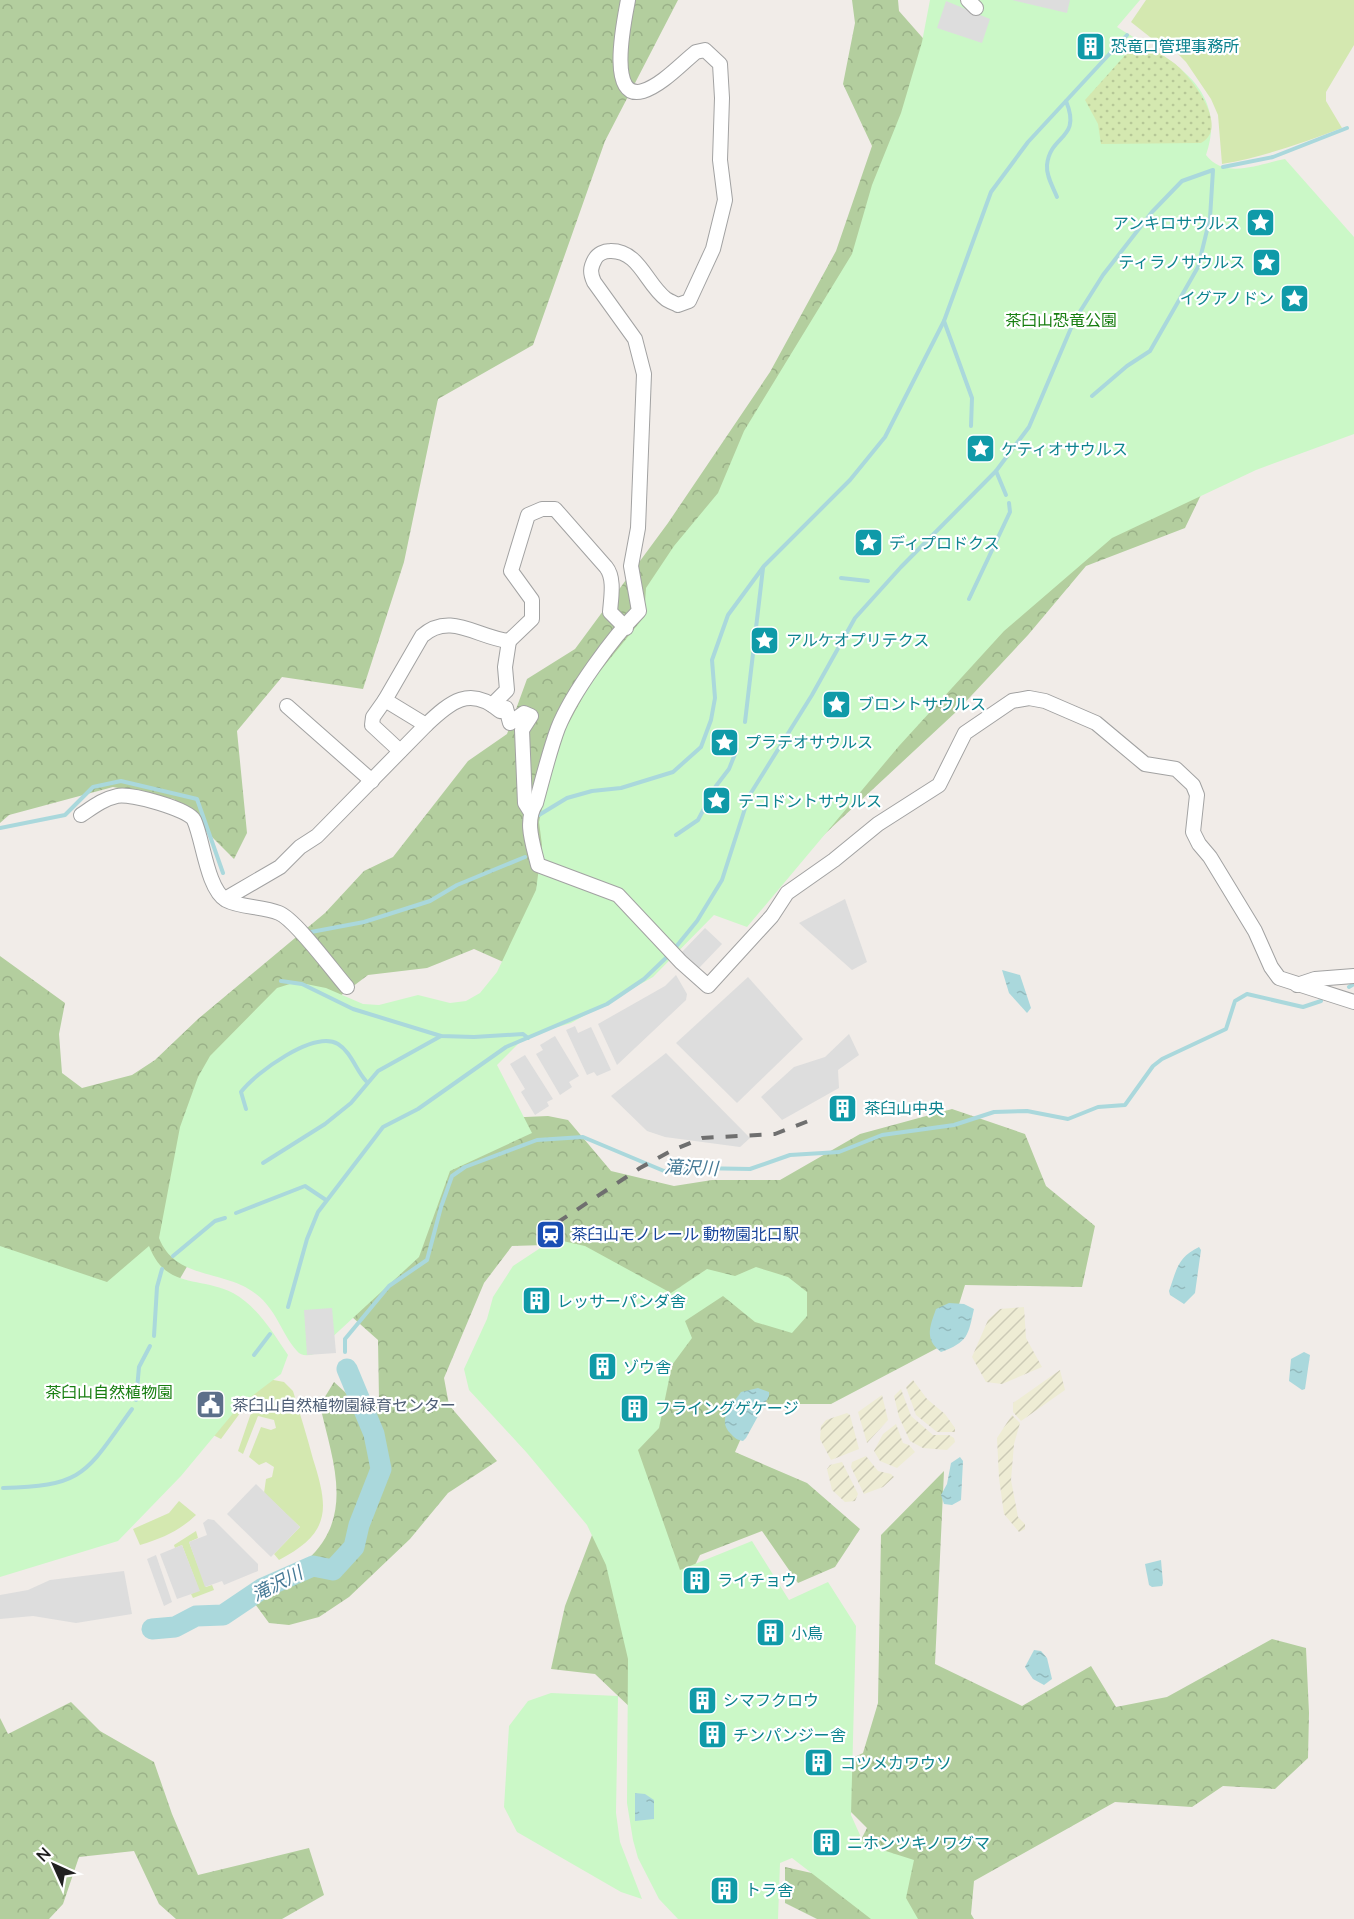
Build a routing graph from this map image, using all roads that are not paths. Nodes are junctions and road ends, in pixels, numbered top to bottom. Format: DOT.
graph roads {
  1 [pos="628,0"];
  2 [pos="626,628"];
  3 [pos="509,641"];
  4 [pos="385,700"];
  5 [pos="492,705"];
  6 [pos="287,706"];
  7 [pos="426,724"];
  8 [pos="400,751"];
  9 [pos="372,781"];
  10 [pos="530,811"];
  11 [pos="81,815"];
  12 [pos="225,900"];
  13 [pos="1354,976"];
  14 [pos="1297,985"];
  15 [pos="347,987"];
  16 [pos="1354,1002"];
  1 -- 2 [label="street"];
  2 -- 3 [label="street"];
  2 -- 10 [label="street"];
  3 -- 4 [label="street"];
  3 -- 5 [label="street"];
  4 -- 7 [label="street"];
  4 -- 8 [label="street"];
  5 -- 7 [label="street"];
  5 -- 10 [label="street"];
  6 -- 9 [label="street"];
  7 -- 8 [label="street"];
  8 -- 9 [label="street"];
  9 -- 12 [label="street"];
  10 -- 14 [label="street"];
  11 -- 12 [label="street"];
  12 -- 15 [label="street"];
  13 -- 14 [label="street"];
  14 -- 16 [label="street"];
}
